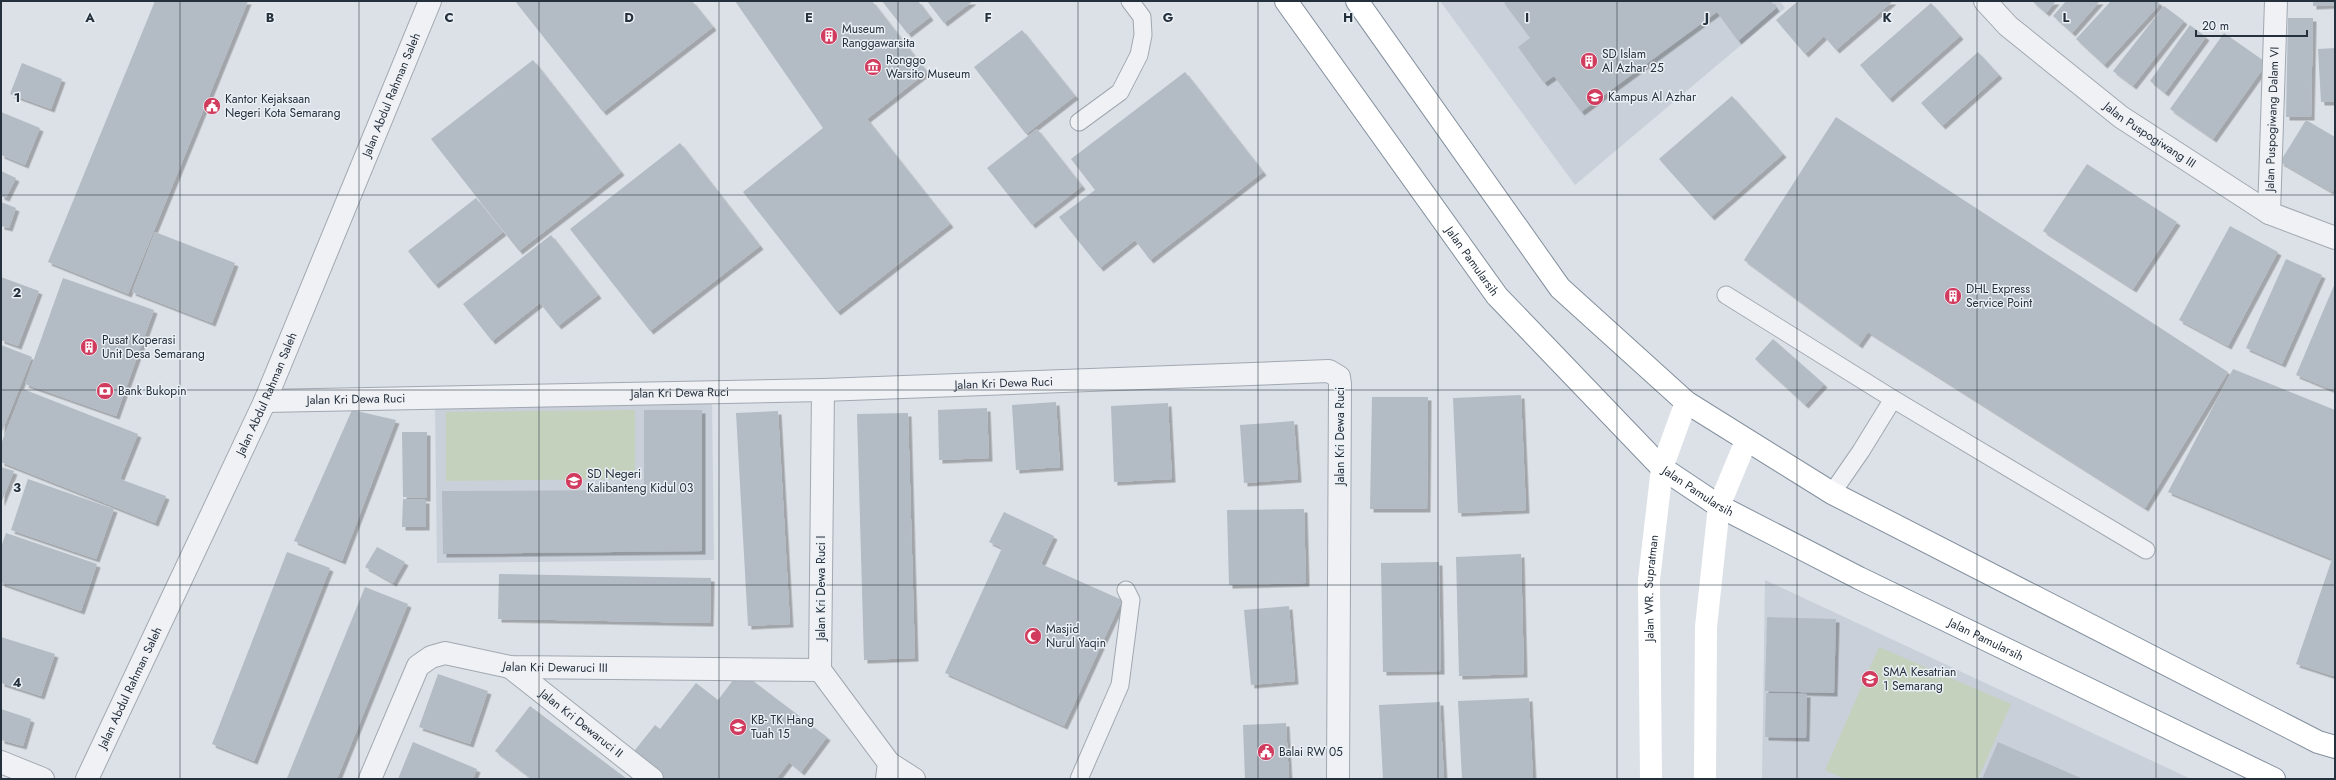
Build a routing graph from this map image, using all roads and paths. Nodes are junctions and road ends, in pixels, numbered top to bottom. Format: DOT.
graph roads {
  1 [pos="430,1"];
  2 [pos="1130,1"];
  3 [pos="1286,1"];
  4 [pos="1357,1"];
  5 [pos="1985,1"];
  6 [pos="2276,1"];
  7 [pos="1079,122"];
  8 [pos="2269,213"];
  9 [pos="2335,238"];
  10 [pos="1726,295"];
  11 [pos="823,390"];
  12 [pos="1893,399"];
  13 [pos="265,401"];
  14 [pos="1686,402"];
  15 [pos="1746,441"];
  16 [pos="1662,468"];
  17 [pos="1832,493"];
  18 [pos="1719,506"];
  19 [pos="2146,550"];
  20 [pos="1126,590"];
  21 [pos="510,667"];
  22 [pos="820,670"];
  23 [pos="2335,747"];
  24 [pos="1,762"];
  25 [pos="888,771"];
  26 [pos="43,779"];
  27 [pos="87,779"];
  28 [pos="370,779"];
  29 [pos="652,779"];
  30 [pos="914,779"];
  31 [pos="1079,779"];
  32 [pos="1338,779"];
  33 [pos="1651,779"];
  34 [pos="1705,779"];
  35 [pos="2274,779"];
  1 -- 13 [label="street, Jalan Abdul Rahman Saleh"];
  2 -- 7 [label="lane"];
  3 -- 16 [label="main road, Jalan Pamularsih"];
  4 -- 14 [label="main road"];
  5 -- 8 [label="street, Jalan Puspogiwang III"];
  6 -- 8 [label="street, Jalan Puspogiwang Dalam VI"];
  8 -- 9 [label="street, Jalan Puspogiwang III"];
  10 -- 12 [label="lane"];
  11 -- 13 [label="street, Jalan Kri Dewa Ruci"];
  11 -- 22 [label="street, Jalan Kri Dewa Ruci I"];
  11 -- 32 [label="street, Jalan Kri Dewa Ruci"];
  12 -- 17 [label="lane"];
  12 -- 19 [label="lane"];
  13 -- 27 [label="street, Jalan Abdul Rahman Saleh"];
  14 -- 15 [label="main road"];
  14 -- 16 [label="main road, Jalan WR. Supratman"];
  15 -- 17 [label="main road"];
  15 -- 18 [label="main road"];
  16 -- 18 [label="main road, Jalan Pamularsih"];
  16 -- 33 [label="main road, Jalan WR. Supratman"];
  17 -- 23 [label="main road"];
  18 -- 34 [label="main road"];
  18 -- 35 [label="main road, Jalan Pamularsih"];
  20 -- 31 [label="lane"];
  21 -- 22 [label="street, Jalan Kri Dewaruci III"];
  21 -- 28 [label="street, Jalan Kri Dewaruci III"];
  21 -- 29 [label="street, Jalan Kri Dewaruci II"];
  22 -- 25 [label="street"];
  24 -- 26 [label="street"];
  25 -- 30 [label="street"];
}
